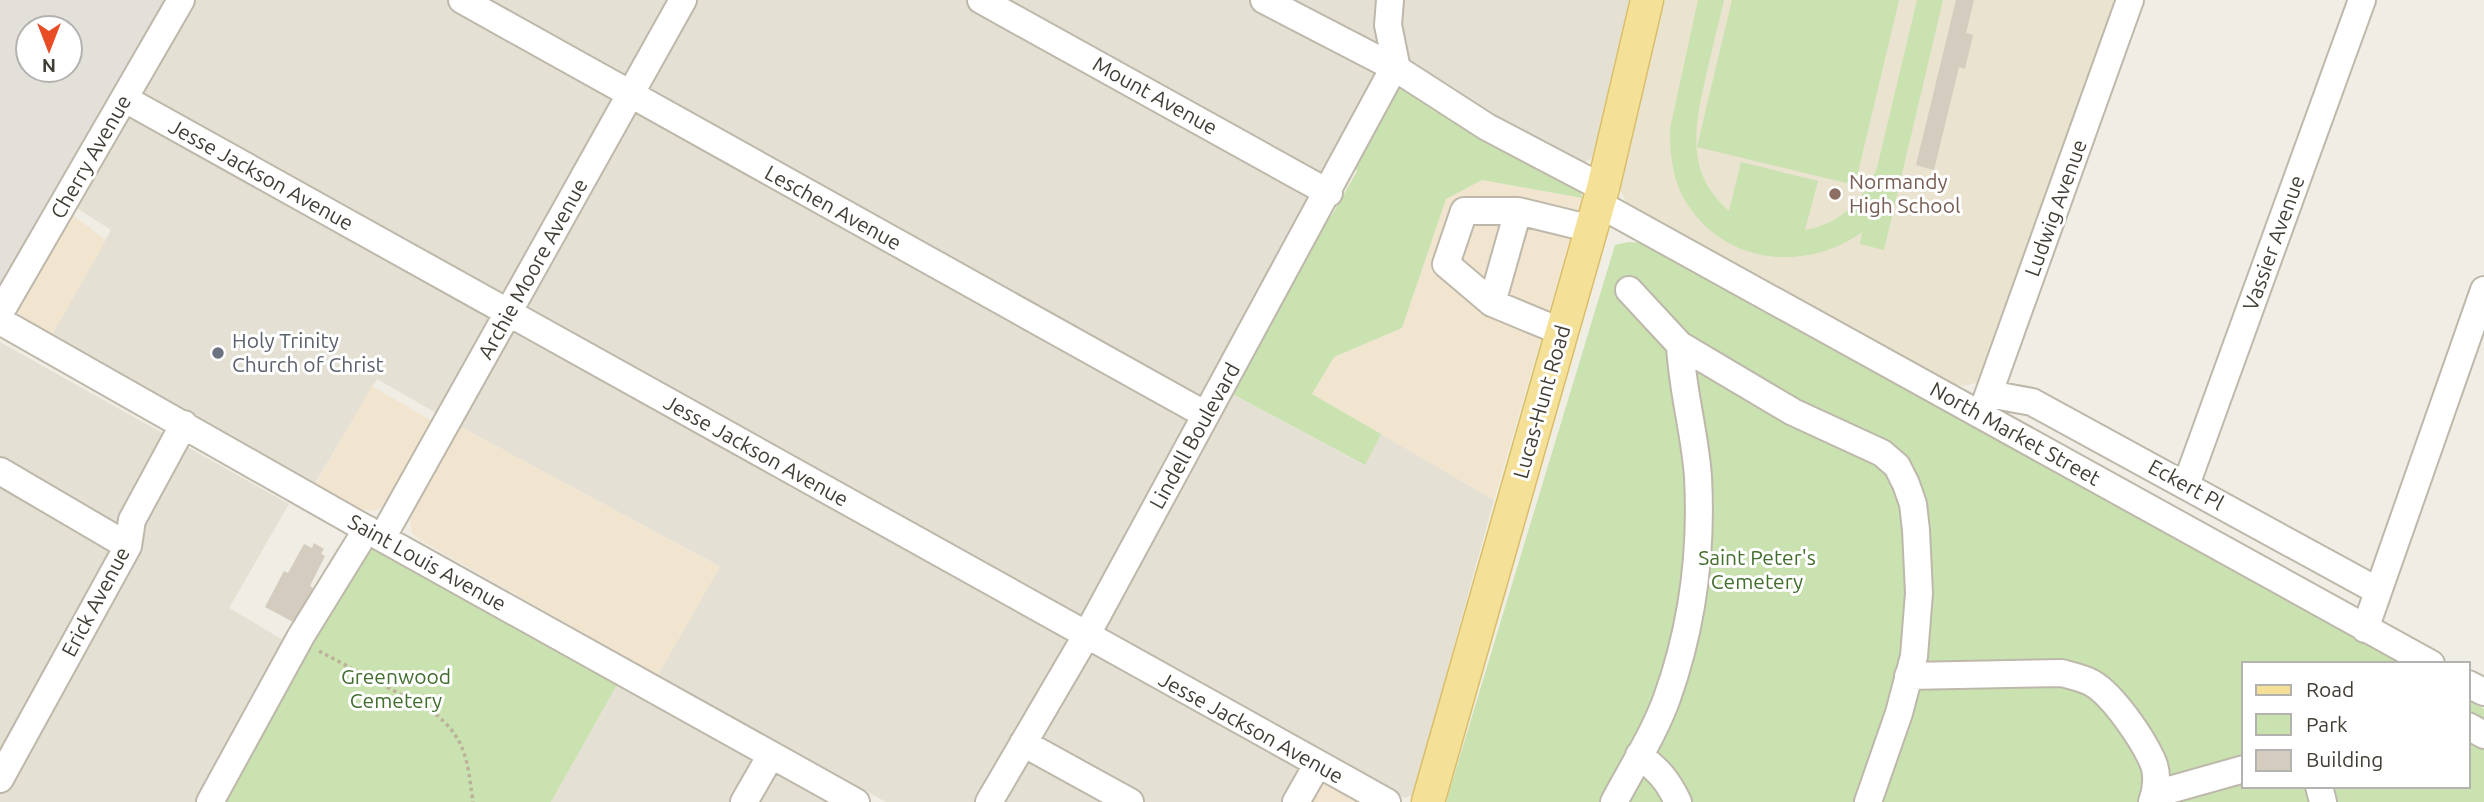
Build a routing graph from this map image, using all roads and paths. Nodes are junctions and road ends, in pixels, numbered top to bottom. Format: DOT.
graph roads {
  1 [pos="181,0"];
  2 [pos="462,0"];
  3 [pos="683,0"];
  4 [pos="981,0"];
  5 [pos="1264,0"];
  6 [pos="1390,0"];
  7 [pos="1647,0"];
  8 [pos="2130,0"];
  9 [pos="2362,0"];
  10 [pos="1397,69"];
  11 [pos="630,95"];
  12 [pos="125,99"];
  13 [pos="1329,192"];
  14 [pos="1598,207"];
  15 [pos="1518,211"];
  16 [pos="1629,290"];
  17 [pos="2484,290"];
  18 [pos="1492,303"];
  19 [pos="0,313"];
  20 [pos="509,314"];
  21 [pos="0,321"];
  22 [pos="1562,332"];
  23 [pos="1680,345"];
  24 [pos="1985,405"];
  25 [pos="1206,415"];
  26 [pos="184,424"];
  27 [pos="0,471"];
  28 [pos="2186,485"];
  29 [pos="374,534"];
  30 [pos="128,547"];
  31 [pos="2378,591"];
  32 [pos="2365,629"];
  33 [pos="301,636"];
  34 [pos="1086,636"];
  35 [pos="2427,662"];
  36 [pos="1908,676"];
  37 [pos="1023,743"];
  38 [pos="771,755"];
  39 [pos="1639,755"];
  40 [pos="1317,765"];
  41 [pos="2242,770"];
  42 [pos="0,779"];
  43 [pos="2154,798"];
  44 [pos="210,802"];
  45 [pos="473,802"];
  46 [pos="744,802"];
  47 [pos="856,802"];
  48 [pos="989,802"];
  49 [pos="1130,802"];
  50 [pos="1296,802"];
  51 [pos="1387,802"];
  52 [pos="1428,802"];
  53 [pos="1614,802"];
  54 [pos="1678,802"];
  55 [pos="1868,802"];
  1 -- 12 [label="street, Cherry Avenue"];
  2 -- 11 [label="street, Leschen Avenue"];
  3 -- 11 [label="street, Archie Moore Avenue"];
  4 -- 13 [label="street, Mount Avenue"];
  5 -- 10 [label="street, North Market Street"];
  6 -- 10 [label="street"];
  7 -- 14 [label="main road, Lucas-Hunt Road"];
  8 -- 24 [label="street, Ludwig Avenue"];
  9 -- 28 [label="street, Vassier Avenue"];
  10 -- 13 [label="street, Lindell Boulevard"];
  10 -- 14 [label="street, North Market Street"];
  11 -- 20 [label="street, Archie Moore Avenue"];
  11 -- 25 [label="street, Leschen Avenue"];
  12 -- 19 [label="street, Cherry Avenue"];
  12 -- 20 [label="street, Jesse Jackson Avenue"];
  13 -- 25 [label="street, Lindell Boulevard"];
  14 -- 15 [label="street"];
  14 -- 22 [label="main road, Lucas-Hunt Road"];
  14 -- 24 [label="street, North Market Street"];
  15 -- 18 [label="street"];
  15 -- 18 [label="street"];
  16 -- 23 [label="street"];
  17 -- 31 [label="street"];
  18 -- 22 [label="street"];
  20 -- 29 [label="street, Archie Moore Avenue"];
  20 -- 34 [label="street, Jesse Jackson Avenue"];
  21 -- 26 [label="street, Saint Louis Avenue"];
  22 -- 52 [label="main road, Lucas-Hunt Road"];
  23 -- 36 [label="street"];
  23 -- 39 [label="street"];
  24 -- 28 [label="street, Eckert Pl"];
  24 -- 32 [label="street, North Market Street"];
  25 -- 34 [label="street, Lindell Boulevard"];
  26 -- 29 [label="street, Saint Louis Avenue"];
  26 -- 30 [label="street, Erick Avenue"];
  27 -- 30 [label="street"];
  28 -- 31 [label="street, Eckert Pl"];
  29 -- 33 [label="street, Archie Moore Avenue"];
  29 -- 38 [label="street, Saint Louis Avenue"];
  30 -- 42 [label="street, Erick Avenue"];
  31 -- 32 [label="street"];
  32 -- 35 [label="street, North Market Street"];
  33 -- 44 [label="street, Archie Moore Avenue"];
  33 -- 45 [label="path"];
  34 -- 37 [label="street, Lindell Boulevard"];
  34 -- 40 [label="street, Jesse Jackson Avenue"];
  36 -- 43 [label="street"];
  36 -- 55 [label="street"];
  37 -- 48 [label="street, Lindell Boulevard"];
  37 -- 49 [label="street"];
  38 -- 46 [label="street"];
  38 -- 47 [label="street, Saint Louis Avenue"];
  39 -- 53 [label="street"];
  39 -- 54 [label="street"];
  40 -- 50 [label="street"];
  40 -- 51 [label="street, Jesse Jackson Avenue"];
  41 -- 43 [label="street"];
}
